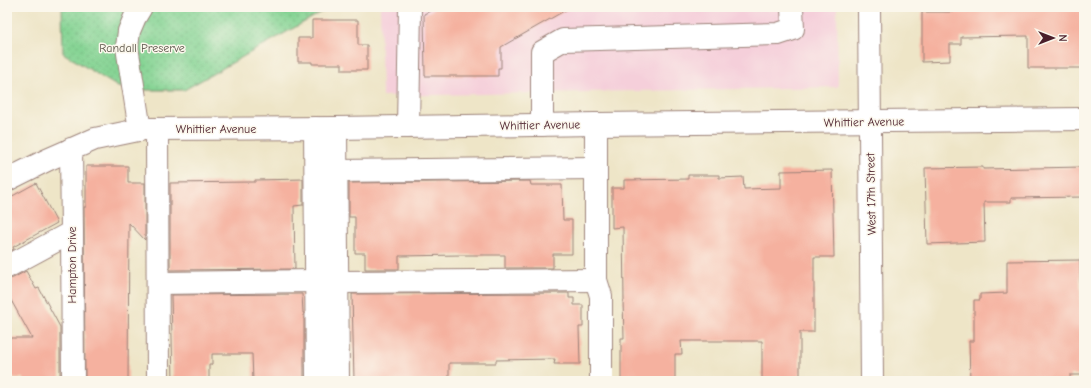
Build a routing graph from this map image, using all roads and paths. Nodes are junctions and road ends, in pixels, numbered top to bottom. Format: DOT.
graph roads {
  1 [pos="141,7"];
  2 [pos="410,7"];
  3 [pos="792,7"];
  4 [pos="868,7"];
  5 [pos="1084,119"];
  6 [pos="870,122"];
  7 [pos="596,124"];
  8 [pos="542,125"];
  9 [pos="408,127"];
  10 [pos="326,128"];
  11 [pos="149,130"];
  12 [pos="70,149"];
  13 [pos="596,168"];
  14 [pos="336,171"];
  15 [pos="7,180"];
  16 [pos="72,232"];
  17 [pos="7,267"];
  18 [pos="596,280"];
  19 [pos="327,282"];
  20 [pos="158,283"];
  21 [pos="73,381"];
  22 [pos="158,381"];
  23 [pos="317,381"];
  24 [pos="338,381"];
  25 [pos="601,381"];
  26 [pos="872,381"];
  1 -- 11 [label="street"];
  2 -- 9 [label="street"];
  3 -- 8 [label="street"];
  4 -- 6 [label="street, West 17th Street"];
  5 -- 6 [label="street, Whittier Avenue"];
  6 -- 7 [label="street, Whittier Avenue"];
  6 -- 26 [label="street, West 17th Street"];
  7 -- 8 [label="street, Whittier Avenue"];
  7 -- 13 [label="street"];
  8 -- 9 [label="street, Whittier Avenue"];
  9 -- 10 [label="street, Whittier Avenue"];
  10 -- 11 [label="street, Whittier Avenue"];
  10 -- 14 [label="street"];
  10 -- 19 [label="street"];
  11 -- 12 [label="street, Whittier Avenue"];
  11 -- 20 [label="street"];
  12 -- 15 [label="street, Whittier Avenue"];
  12 -- 16 [label="street, Hampton Drive"];
  13 -- 14 [label="street"];
  13 -- 18 [label="street"];
  14 -- 19 [label="street"];
  16 -- 17 [label="street"];
  16 -- 21 [label="street, Hampton Drive"];
  18 -- 19 [label="street"];
  18 -- 25 [label="street"];
  19 -- 20 [label="street"];
  19 -- 23 [label="street"];
  19 -- 24 [label="street"];
  20 -- 22 [label="street"];
}
